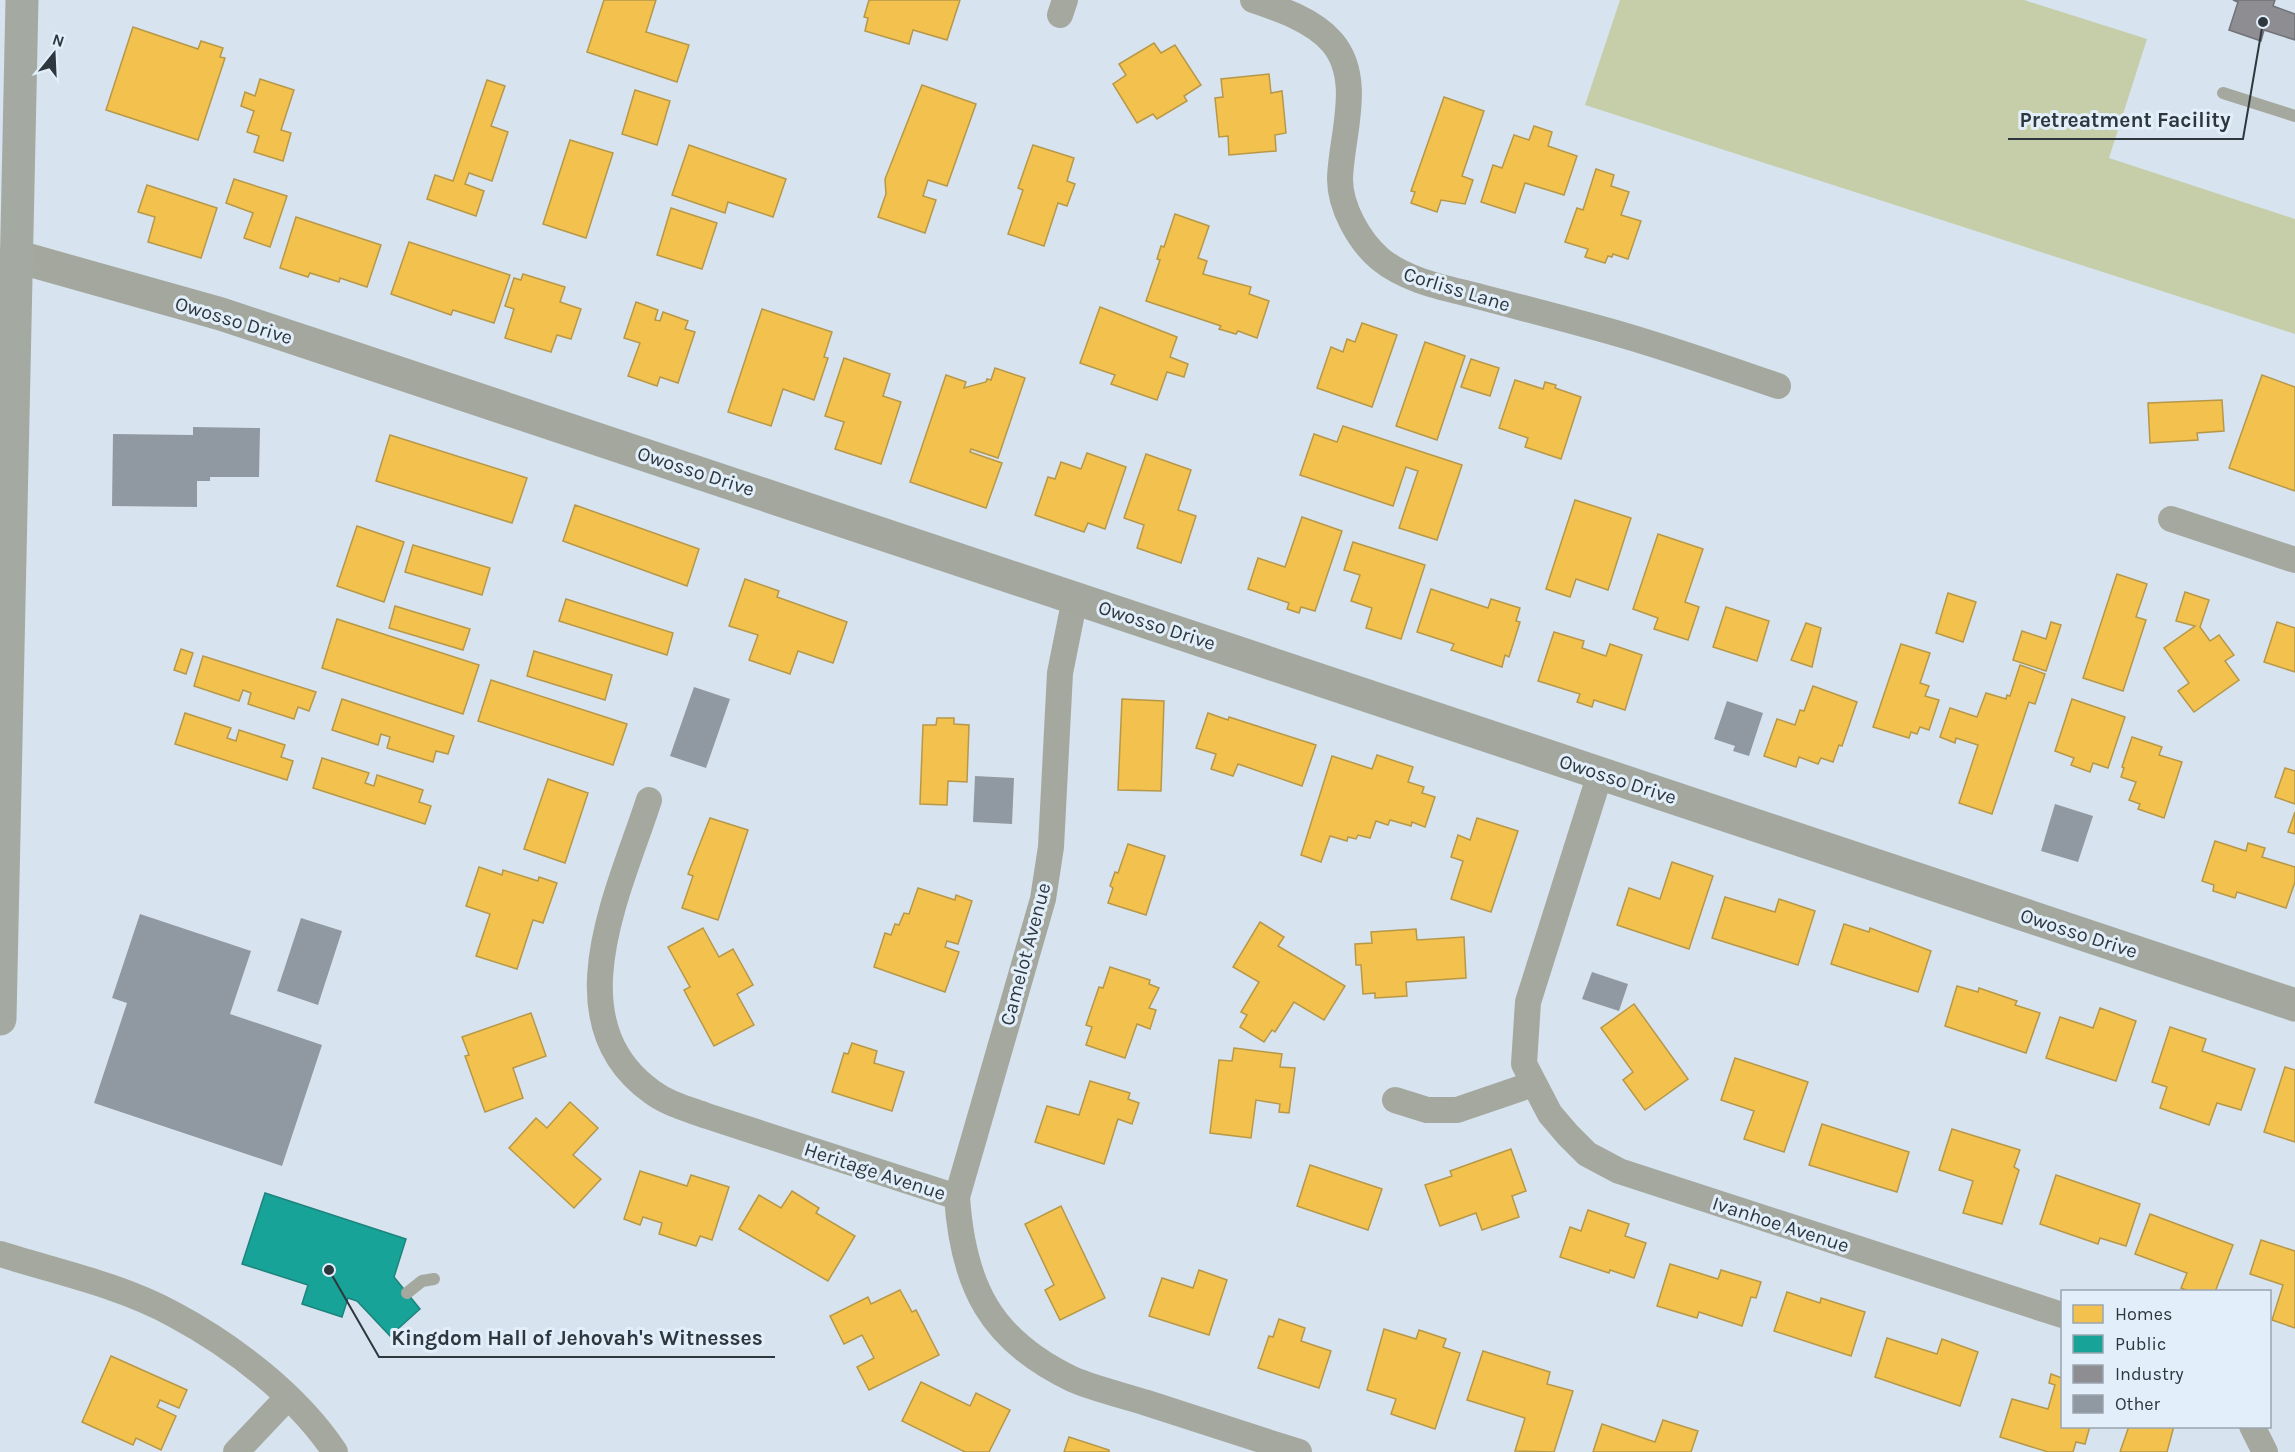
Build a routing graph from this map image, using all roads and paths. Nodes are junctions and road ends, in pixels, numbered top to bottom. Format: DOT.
graph roads {
  1 [pos="22,0"];
  2 [pos="1253,0"];
  3 [pos="10,79"];
  4 [pos="2223,93"];
  5 [pos="2295,116"];
  6 [pos="15,256"];
  7 [pos="1778,386"];
  8 [pos="2171,519"];
  9 [pos="2295,560"];
  10 [pos="4,575"];
  11 [pos="1075,598"];
  12 [pos="1600,774"];
  13 [pos="649,800"];
  14 [pos="2295,1005"];
  15 [pos="0,1018"];
  16 [pos="1533,1084"];
  17 [pos="1395,1100"];
  18 [pos="957,1197"];
  19 [pos="0,1254"];
  20 [pos="434,1279"];
  21 [pos="407,1293"];
  22 [pos="2061,1315"];
  23 [pos="288,1397"];
  24 [pos="2253,1428"];
  25 [pos="236,1452"];
  26 [pos="335,1452"];
  27 [pos="1299,1452"];
  28 [pos="2265,1452"];
  1 -- 3 [label="main road"];
  2 -- 7 [label="street, Corliss Lane"];
  3 -- 6 [label="main road"];
  4 -- 5 [label="lane"];
  6 -- 10 [label="main road"];
  6 -- 11 [label="street, Owosso Drive"];
  8 -- 9 [label="street"];
  10 -- 15 [label="main road"];
  11 -- 12 [label="street, Owosso Drive"];
  11 -- 18 [label="street, Camelot Avenue"];
  12 -- 14 [label="street, Owosso Drive"];
  12 -- 16 [label="street, Ivanhoe Avenue"];
  13 -- 18 [label="street, Heritage Avenue"];
  16 -- 17 [label="street"];
  16 -- 22 [label="street, Ivanhoe Avenue"];
  18 -- 27 [label="street, Heritage Avenue"];
  19 -- 23 [label="street"];
  20 -- 21 [label="lane"];
  23 -- 25 [label="street"];
  23 -- 26 [label="street"];
  24 -- 28 [label="street"];
}
